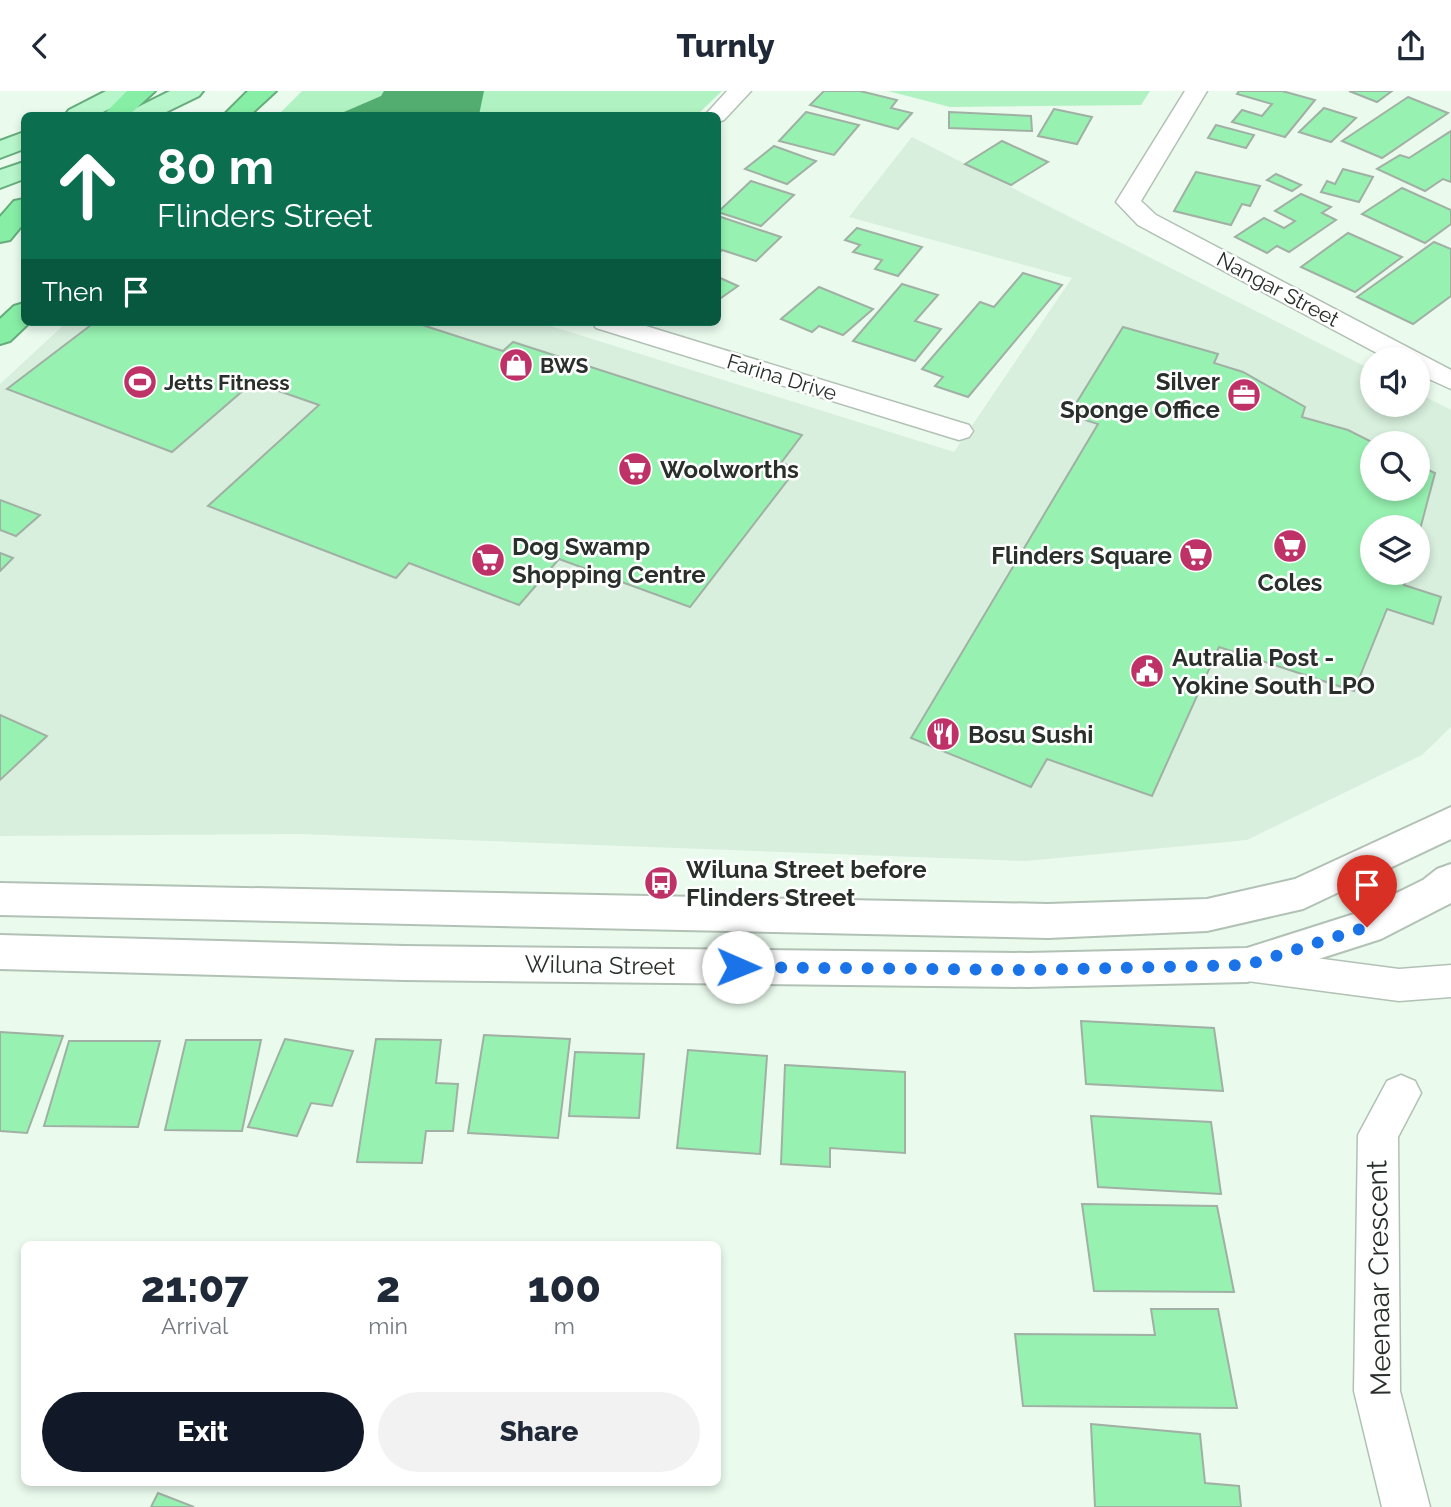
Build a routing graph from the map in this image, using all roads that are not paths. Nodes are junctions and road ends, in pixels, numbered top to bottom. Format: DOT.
graph roads {
  1 [pos="126,91"];
  2 [pos="142,91"];
  3 [pos="190,91"];
  4 [pos="263,91"];
  5 [pos="740,91"];
  6 [pos="1196,91"];
  7 [pos="84,112"];
  8 [pos="118,112"];
  9 [pos="147,112"];
  10 [pos="239,112"];
  11 [pos="719,112"];
  12 [pos="21,141"];
  13 [pos="0,151"];
  14 [pos="21,171"];
  15 [pos="0,180"];
  16 [pos="21,210"];
  17 [pos="0,234"];
  18 [pos="21,315"];
  19 [pos="618,326"];
  20 [pos="0,335"];
  21 [pos="1386,347"];
  22 [pos="1430,370"];
  23 [pos="1451,381"];
  24 [pos="959,431"];
  25 [pos="1451,823"];
  26 [pos="1451,880"];
  27 [pos="0,899"];
  28 [pos="58,900"];
  29 [pos="0,952"];
  30 [pos="40,953"];
  31 [pos="1247,965"];
  32 [pos="1451,981"];
  33 [pos="1401,1093"];
  34 [pos="1406,1507"];
  1 -- 7 [label="main road"];
  2 -- 8 [label="highway"];
  3 -- 9 [label="main road"];
  4 -- 10 [label="highway"];
  5 -- 11 [label="street"];
  6 -- 21 [label="street, Nangar Street"];
  12 -- 13 [label="main road"];
  14 -- 15 [label="main road"];
  16 -- 17 [label="highway"];
  18 -- 20 [label="highway"];
  19 -- 24 [label="street, Farina Drive"];
  22 -- 23 [label="street"];
  25 -- 28 [label="main road"];
  26 -- 31 [label="main road"];
  27 -- 28 [label="main road"];
  28 -- 30 [label="main road"];
  29 -- 30 [label="main road, Wiluna Street"];
  30 -- 31 [label="main road, Wiluna Street"];
  31 -- 32 [label="street, Wiluna Street"];
  33 -- 34 [label="street, Meenaar Crescent"];
}
